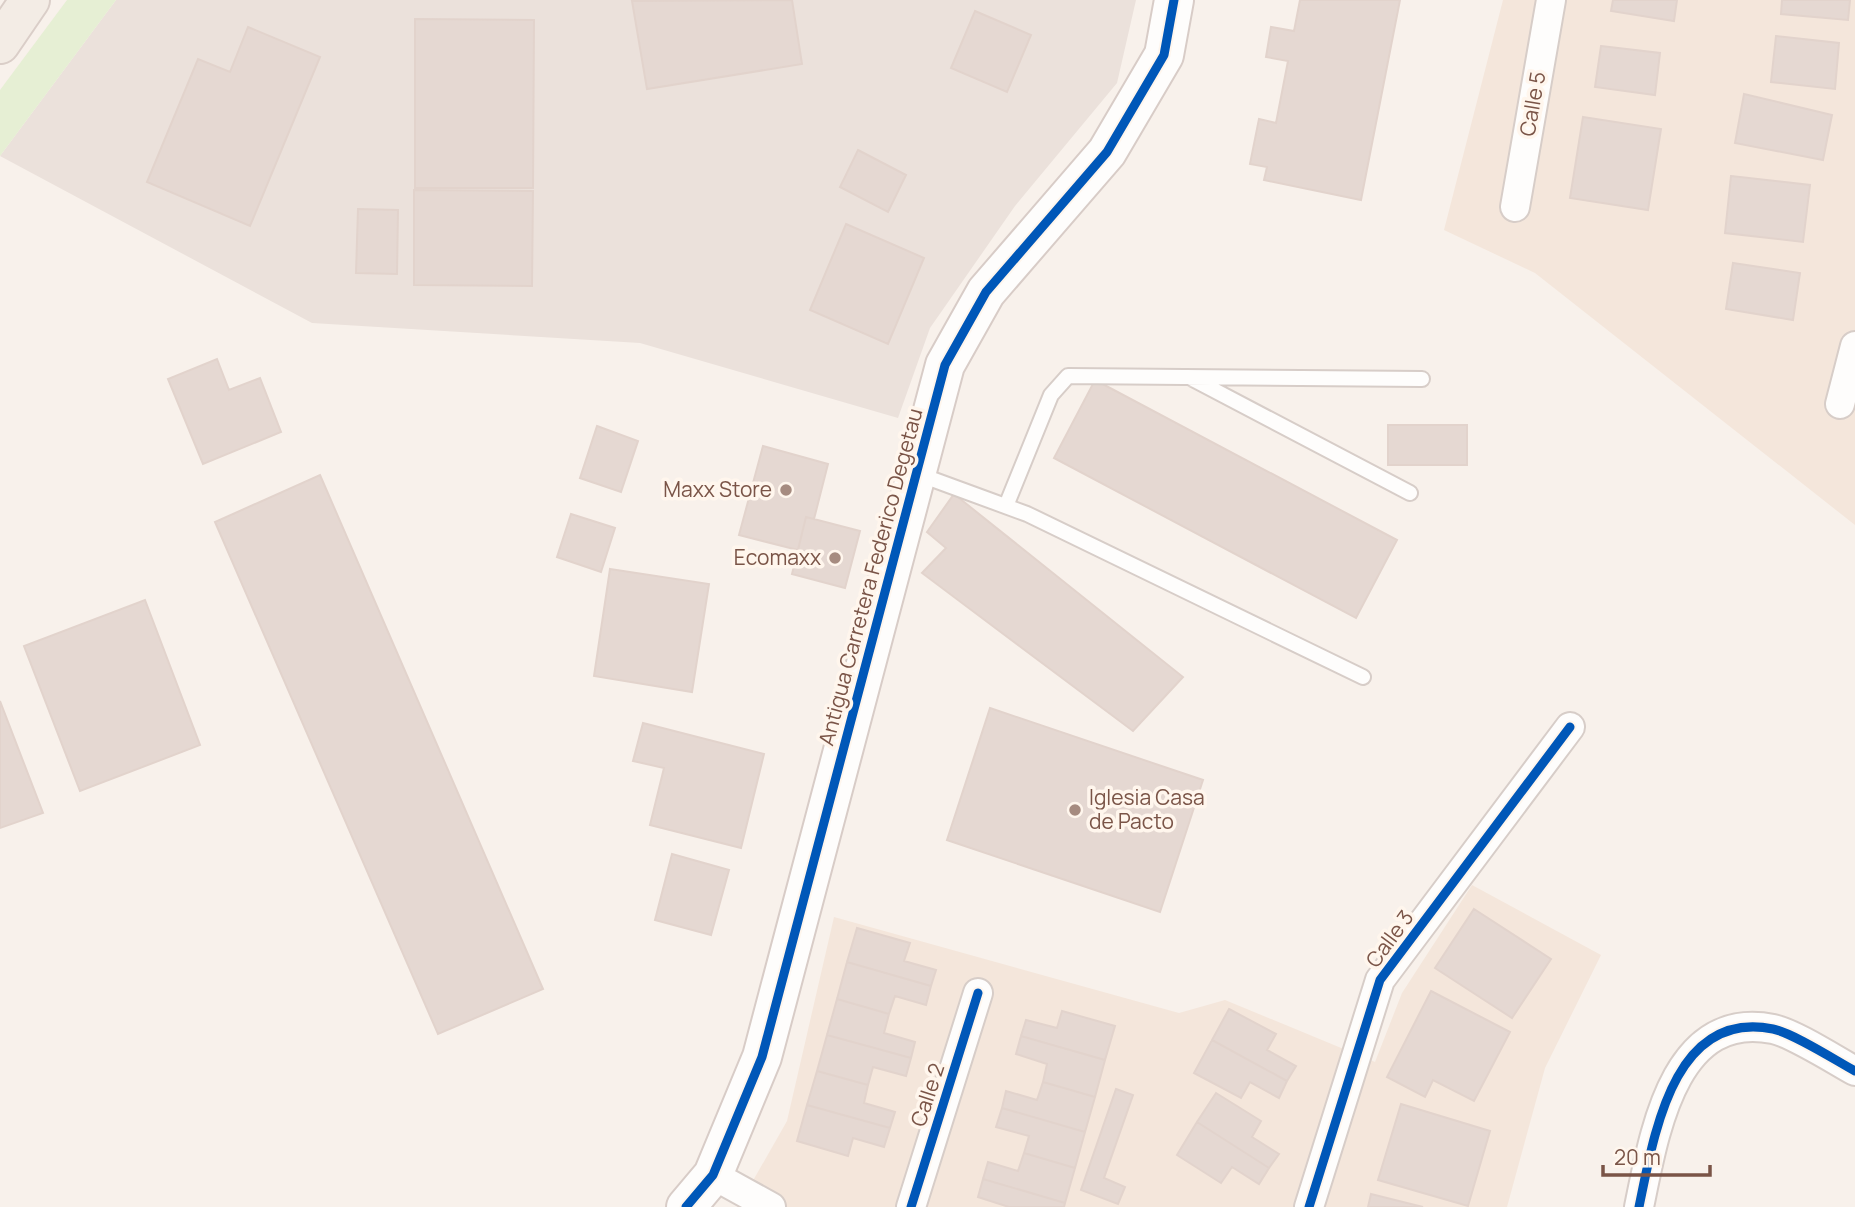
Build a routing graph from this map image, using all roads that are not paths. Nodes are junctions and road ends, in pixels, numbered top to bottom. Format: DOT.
graph roads {
  1 [pos="30,0"];
  2 [pos="1174,0"];
  3 [pos="1551,0"];
  4 [pos="0,44"];
  5 [pos="1515,207"];
  6 [pos="1855,346"];
  7 [pos="1187,375"];
  8 [pos="1422,379"];
  9 [pos="1840,404"];
  10 [pos="916,474"];
  11 [pos="1410,493"];
  12 [pos="1006,506"];
  13 [pos="1363,677"];
  14 [pos="1570,727"];
  15 [pos="978,993"];
  16 [pos="1855,1071"];
  17 [pos="713,1175"];
  18 [pos="686,1207"];
  19 [pos="771,1207"];
  20 [pos="911,1207"];
  21 [pos="1309,1207"];
  22 [pos="1639,1207"];
  1 -- 4 [label="main road"];
  2 -- 10 [label="street, Antigua Carretera Federico Degetau"];
  3 -- 5 [label="street, Calle 5"];
  6 -- 9 [label="street"];
  7 -- 8 [label="lane"];
  7 -- 11 [label="lane"];
  7 -- 12 [label="lane"];
  10 -- 12 [label="lane"];
  10 -- 17 [label="street, Antigua Carretera Federico Degetau"];
  12 -- 13 [label="lane"];
  14 -- 21 [label="street, Calle 3"];
  15 -- 20 [label="street, Calle 2"];
  16 -- 22 [label="street"];
  17 -- 18 [label="street, Antigua Carretera Federico Degetau"];
  17 -- 19 [label="street"];
}
